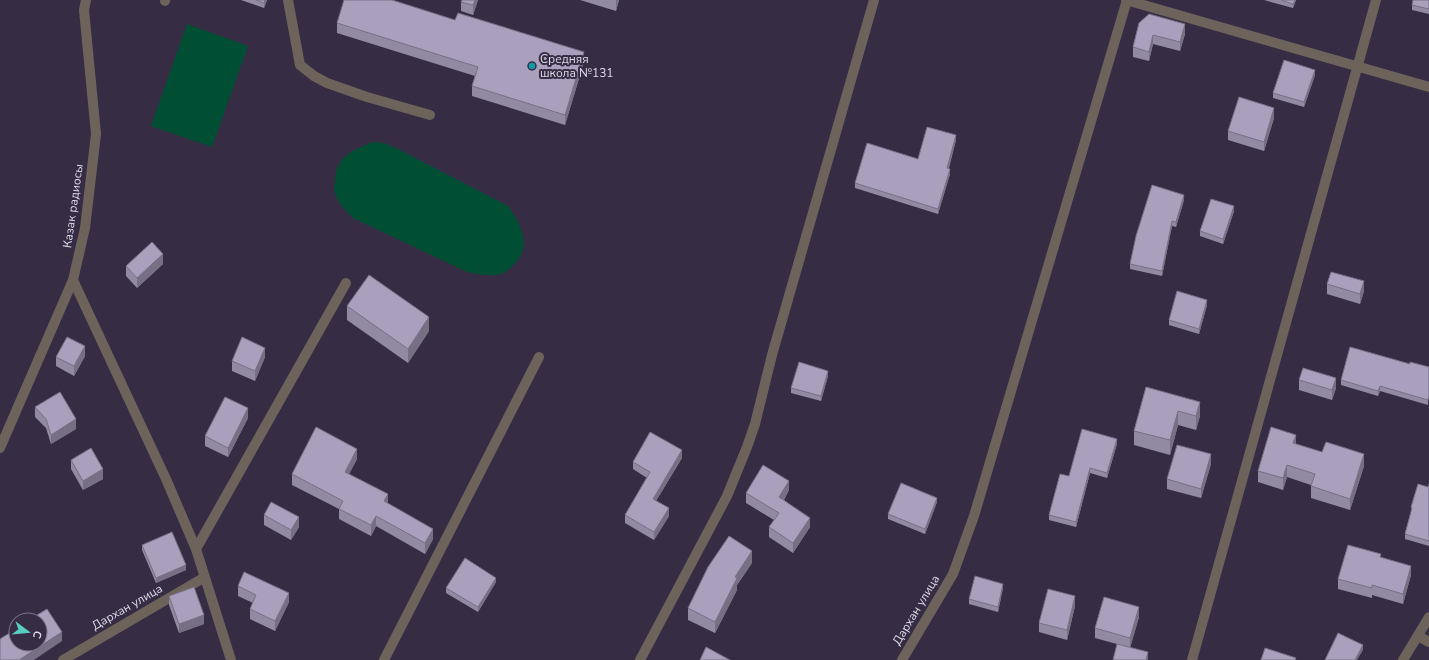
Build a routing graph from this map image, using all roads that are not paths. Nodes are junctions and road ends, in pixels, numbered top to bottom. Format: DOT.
graph roads {
  1 [pos="86,0"];
  2 [pos="288,0"];
  3 [pos="874,0"];
  4 [pos="1126,0"];
  5 [pos="1376,0"];
  6 [pos="1358,67"];
  7 [pos="1429,87"];
  8 [pos="430,115"];
  9 [pos="73,280"];
  10 [pos="346,283"];
  11 [pos="539,357"];
  12 [pos="0,448"];
  13 [pos="196,549"];
  14 [pos="205,577"];
  15 [pos="1429,617"];
  16 [pos="1418,636"];
  17 [pos="1429,642"];
  18 [pos="63,660"];
  19 [pos="231,660"];
  20 [pos="384,660"];
  21 [pos="640,660"];
  22 [pos="902,660"];
  23 [pos="1192,660"];
  24 [pos="1403,660"];
  1 -- 9 [label="street, Казак радиосы"];
  2 -- 8 [label="street"];
  3 -- 21 [label="street"];
  4 -- 6 [label="street"];
  4 -- 22 [label="street, Дархан улица"];
  5 -- 6 [label="street"];
  6 -- 7 [label="street"];
  6 -- 23 [label="street"];
  9 -- 12 [label="street, Казак радиосы"];
  9 -- 13 [label="street"];
  10 -- 13 [label="street"];
  11 -- 20 [label="street"];
  13 -- 14 [label="street"];
  14 -- 18 [label="street, Дархан улица"];
  14 -- 19 [label="street"];
  15 -- 16 [label="street"];
  16 -- 17 [label="street"];
  16 -- 24 [label="street"];
}
